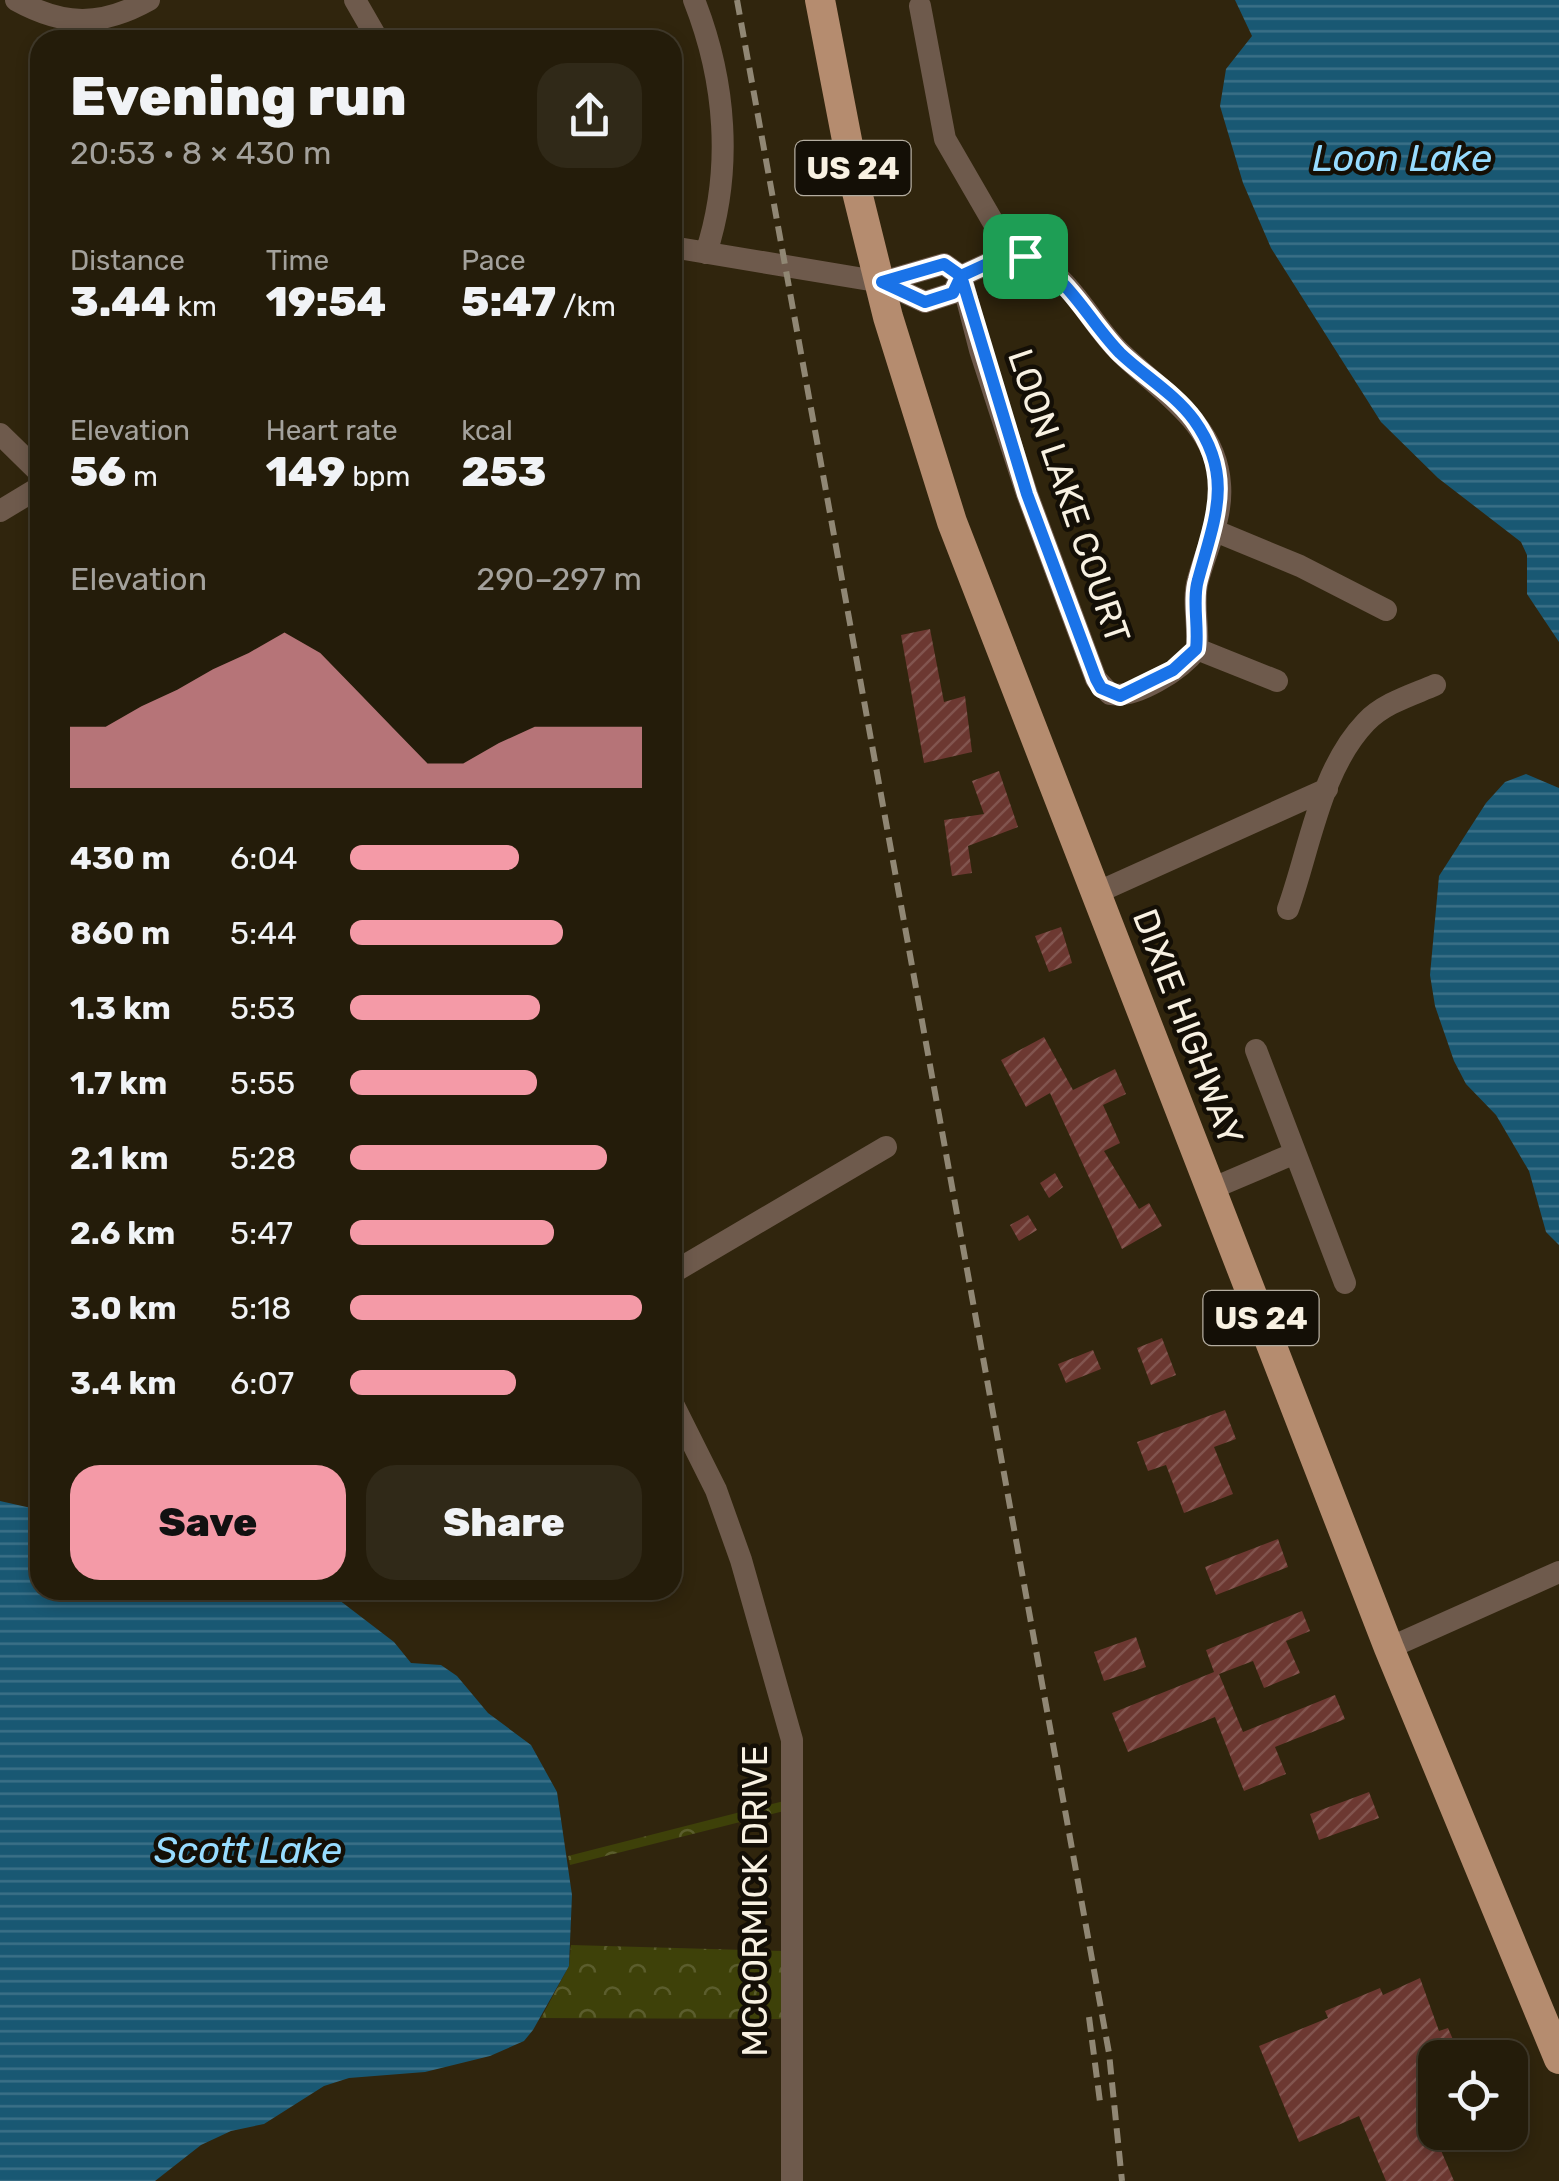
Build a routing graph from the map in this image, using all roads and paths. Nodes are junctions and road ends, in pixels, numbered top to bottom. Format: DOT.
graph roads {
  1 [pos="16,0"];
  2 [pos="149,0"];
  3 [pos="354,0"];
  4 [pos="694,0"];
  5 [pos="820,0"];
  6 [pos="920,6"];
  7 [pos="372,30"];
  8 [pos="682,250"];
  9 [pos="1011,253"];
  10 [pos="706,254"];
  11 [pos="961,276"];
  12 [pos="882,282"];
  13 [pos="0,434"];
  14 [pos="30,463"];
  15 [pos="30,494"];
  16 [pos="0,511"];
  17 [pos="1213,530"];
  18 [pos="1386,610"];
  19 [pos="1196,649"];
  20 [pos="1277,681"];
  21 [pos="1435,685"];
  22 [pos="1327,789"];
  23 [pos="1096,894"];
  24 [pos="1288,908"];
  25 [pos="1256,1050"];
  26 [pos="886,1147"];
  27 [pos="1293,1154"];
  28 [pos="1211,1189"];
  29 [pos="682,1267"];
  30 [pos="1344,1283"];
  31 [pos="682,1423"];
  32 [pos="1559,1572"];
  33 [pos="1389,1648"];
  34 [pos="1559,2059"];
  35 [pos="792,2181"];
  1 -- 2 [label="street"];
  3 -- 7 [label="street"];
  4 -- 10 [label="street"];
  5 -- 12 [label="main road, DIXIE HIGHWAY / US 24"];
  6 -- 9 [label="street"];
  8 -- 10 [label="street"];
  9 -- 11 [label="street"];
  9 -- 17 [label="street"];
  10 -- 12 [label="street"];
  11 -- 12 [label="street"];
  11 -- 12 [label="street"];
  11 -- 19 [label="street, LOON LAKE COURT"];
  12 -- 23 [label="main road, DIXIE HIGHWAY / US 24"];
  13 -- 14 [label="street"];
  15 -- 16 [label="street"];
  17 -- 18 [label="street"];
  17 -- 19 [label="street"];
  19 -- 20 [label="street"];
  21 -- 22 [label="street"];
  22 -- 23 [label="street"];
  22 -- 24 [label="street"];
  23 -- 28 [label="main road, DIXIE HIGHWAY / US 24"];
  25 -- 27 [label="street"];
  26 -- 29 [label="street"];
  27 -- 28 [label="street"];
  27 -- 30 [label="street"];
  28 -- 33 [label="main road, DIXIE HIGHWAY / US 24"];
  31 -- 35 [label="street, MCCORMICK DRIVE"];
  32 -- 33 [label="street"];
  33 -- 34 [label="main road, DIXIE HIGHWAY / US 24"];
}
